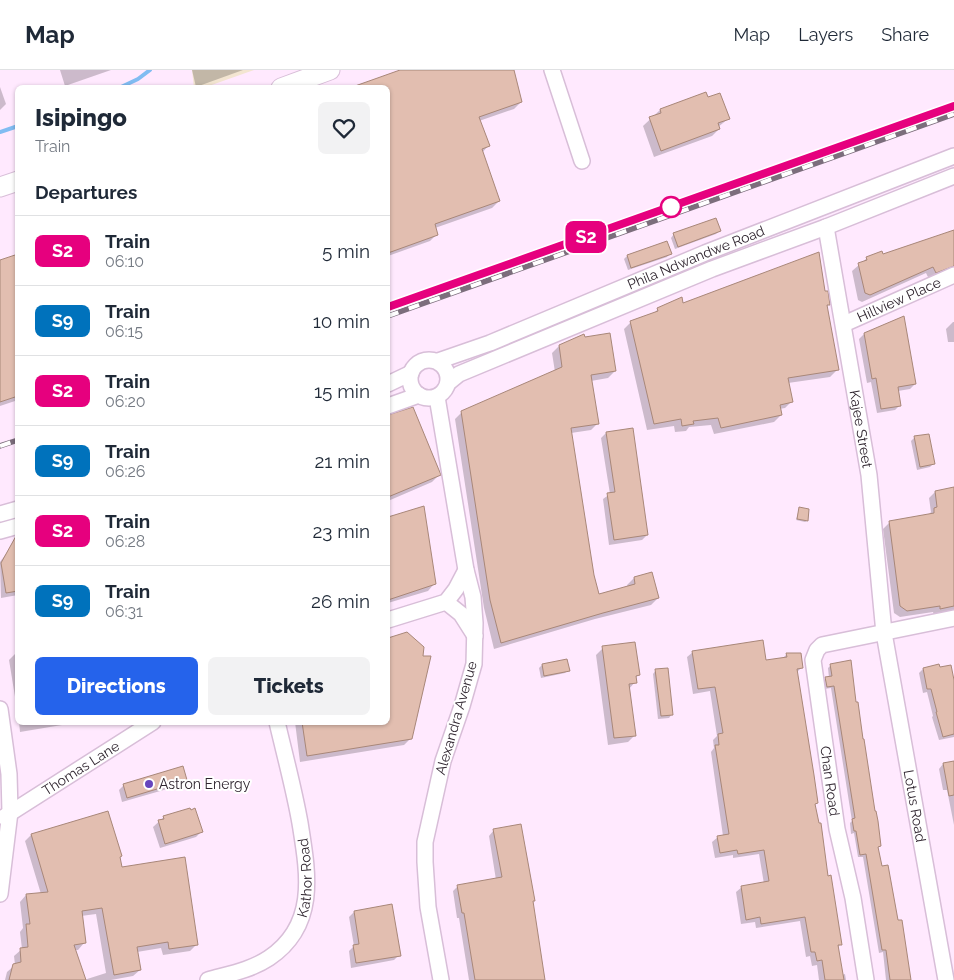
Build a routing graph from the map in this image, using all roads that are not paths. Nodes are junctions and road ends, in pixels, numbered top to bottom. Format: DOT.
graph roads {
  1 [pos="330,70"];
  2 [pos="552,70"];
  3 [pos="289,85"];
  4 [pos="954,156"];
  5 [pos="582,160"];
  6 [pos="954,176"];
  7 [pos="15,182"];
  8 [pos="0,187"];
  9 [pos="826,227"];
  10 [pos="954,274"];
  11 [pos="844,324"];
  12 [pos="438,361"];
  13 [pos="411,373"];
  14 [pos="390,383"];
  15 [pos="448,383"];
  16 [pos="419,396"];
  17 [pos="437,397"];
  18 [pos="390,405"];
  19 [pos="15,510"];
  20 [pos="0,514"];
  21 [pos="15,527"];
  22 [pos="0,531"];
  23 [pos="466,570"];
  24 [pos="446,602"];
  25 [pos="954,618"];
  26 [pos="390,619"];
  27 [pos="884,633"];
  28 [pos="475,637"];
  29 [pos="0,709"];
  30 [pos="148,725"];
  31 [pos="278,725"];
  32 [pos="5,816"];
  33 [pos="1,884"];
  34 [pos="208,980"];
  35 [pos="441,980"];
  36 [pos="866,980"];
  37 [pos="946,980"];
  1 -- 3 [label="main road"];
  2 -- 5 [label="street"];
  4 -- 12 [label="street, Phila Ndwandwe Road"];
  6 -- 9 [label="street, Phila Ndwandwe Road"];
  7 -- 8 [label="main road"];
  9 -- 11 [label="street, Kajee Street"];
  9 -- 15 [label="street, Phila Ndwandwe Road"];
  10 -- 11 [label="street, Hillview Place"];
  11 -- 27 [label="street, Kajee Street"];
  12 -- 13 [label="street"];
  12 -- 15 [label="street"];
  13 -- 14 [label="street"];
  13 -- 16 [label="street"];
  15 -- 17 [label="street"];
  16 -- 17 [label="street"];
  16 -- 18 [label="street"];
  17 -- 23 [label="street, Alexandra Avenue"];
  19 -- 20 [label="street"];
  21 -- 22 [label="street"];
  23 -- 24 [label="street"];
  23 -- 28 [label="street, Alexandra Avenue"];
  24 -- 26 [label="street"];
  24 -- 28 [label="street"];
  25 -- 27 [label="street, Chan Road"];
  27 -- 36 [label="street, Chan Road"];
  27 -- 37 [label="street, Lotus Road"];
  28 -- 35 [label="street, Alexandra Avenue"];
  29 -- 32 [label="street"];
  30 -- 32 [label="street, Thomas Lane"];
  31 -- 34 [label="street, Kathor Road"];
  32 -- 33 [label="street"];
}
